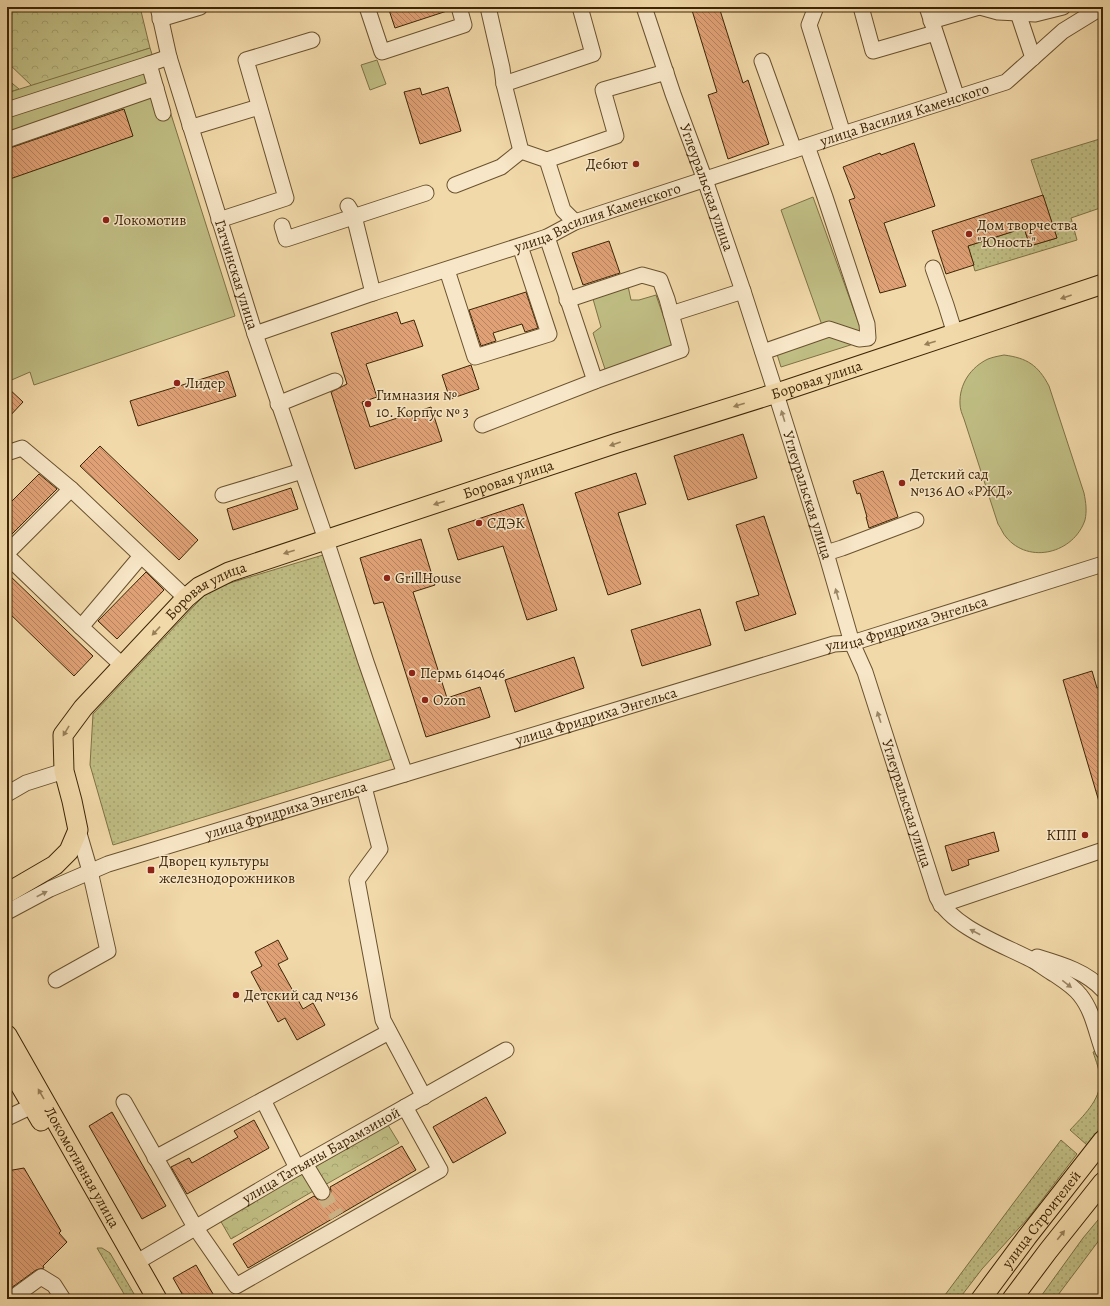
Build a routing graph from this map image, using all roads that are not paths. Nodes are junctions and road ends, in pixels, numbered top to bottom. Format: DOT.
graph roads {
  1 [pos="200,7"];
  2 [pos="367,7"];
  3 [pos="459,7"];
  4 [pos="488,7"];
  5 [pos="580,7"];
  6 [pos="644,7"];
  7 [pos="816,7"];
  8 [pos="861,7"];
  9 [pos="979,7"];
  10 [pos="1063,7"];
  11 [pos="1102,7"];
  12 [pos="159,13"];
  13 [pos="1018,13"];
  14 [pos="931,20"];
  15 [pos="312,40"];
  16 [pos="169,57"];
  17 [pos="1033,58"];
  18 [pos="762,61"];
  19 [pos="149,64"];
  20 [pos="666,72"];
  21 [pos="504,84"];
  22 [pos="156,88"];
  23 [pos="956,98"];
  24 [pos="259,107"];
  25 [pos="7,110"];
  26 [pos="163,114"];
  27 [pos="190,126"];
  28 [pos="843,134"];
  29 [pos="7,140"];
  30 [pos="800,148"];
  31 [pos="521,151"];
  32 [pos="547,160"];
  33 [pos="705,180"];
  34 [pos="455,185"];
  35 [pos="426,193"];
  36 [pos="351,211"];
  37 [pos="218,220"];
  38 [pos="575,222"];
  39 [pos="282,226"];
  40 [pos="547,237"];
  41 [pos="520,246"];
  42 [pos="933,268"];
  43 [pos="446,270"];
  44 [pos="1103,284"];
  45 [pos="743,291"];
  46 [pos="373,293"];
  47 [pos="567,300"];
  48 [pos="671,314"];
  49 [pos="255,334"];
  50 [pos="955,334"];
  51 [pos="763,352"];
  52 [pos="335,381"];
  53 [pos="595,381"];
  54 [pos="776,393"];
  55 [pos="278,404"];
  56 [pos="482,425"];
  57 [pos="7,453"];
  58 [pos="302,471"];
  59 [pos="71,489"];
  60 [pos="223,495"];
  61 [pos="916,520"];
  62 [pos="326,540"];
  63 [pos="826,553"];
  64 [pos="7,554"];
  65 [pos="141,556"];
  66 [pos="1103,564"];
  67 [pos="186,598"];
  68 [pos="81,627"];
  69 [pos="852,643"];
  70 [pos="123,666"];
  71 [pos="64,772"];
  72 [pos="405,774"];
  73 [pos="364,787"];
  74 [pos="7,794"];
  75 [pos="78,830"];
  76 [pos="1103,850"];
  77 [pos="90,871"];
  78 [pos="37,876"];
  79 [pos="7,893"];
  80 [pos="941,906"];
  81 [pos="7,912"];
  82 [pos="1010,950"];
  83 [pos="56,980"];
  84 [pos="1103,990"];
  85 [pos="389,1032"];
  86 [pos="7,1035"];
  87 [pos="506,1050"];
  88 [pos="1103,1051"];
  89 [pos="7,1063"];
  90 [pos="424,1097"];
  91 [pos="263,1100"];
  92 [pos="124,1102"];
  93 [pos="32,1106"];
  94 [pos="405,1108"];
  95 [pos="7,1118"];
  96 [pos="1103,1140"];
  97 [pos="155,1158"];
  98 [pos="301,1166"];
  99 [pos="1103,1182"];
  100 [pos="322,1192"];
  101 [pos="195,1227"];
  102 [pos="1027,1237"];
  103 [pos="1048,1250"];
  104 [pos="137,1262"];
  105 [pos="14,1295"];
  106 [pos="63,1299"];
  107 [pos="144,1299"];
  108 [pos="157,1299"];
  109 [pos="972,1299"];
  110 [pos="981,1299"];
  111 [pos="1012,1299"];
  112 [pos="1018,1299"];
  1 -- 12 [label="street"];
  2 -- 3 [label="street"];
  4 -- 21 [label="street"];
  5 -- 21 [label="street"];
  6 -- 20 [label="street, Углеуральская улица"];
  7 -- 28 [label="street"];
  8 -- 14 [label="street"];
  9 -- 13 [label="street"];
  9 -- 14 [label="street"];
  10 -- 13 [label="street"];
  11 -- 17 [label="street, улица Василия Каменского"];
  12 -- 16 [label="street, Гатчинская улица"];
  13 -- 17 [label="street"];
  14 -- 23 [label="street"];
  15 -- 24 [label="street"];
  16 -- 19 [label="street"];
  16 -- 27 [label="street, Гатчинская улица"];
  17 -- 23 [label="street, улица Василия Каменского"];
  18 -- 30 [label="street"];
  19 -- 22 [label="street"];
  19 -- 25 [label="street"];
  20 -- 32 [label="street"];
  20 -- 33 [label="street, Углеуральская улица"];
  21 -- 31 [label="street"];
  22 -- 26 [label="street"];
  22 -- 29 [label="street"];
  23 -- 28 [label="street, улица Василия Каменского"];
  24 -- 27 [label="street"];
  24 -- 37 [label="street"];
  27 -- 37 [label="street, Гатчинская улица"];
  28 -- 30 [label="street, улица Василия Каменского"];
  30 -- 33 [label="street, улица Василия Каменского"];
  30 -- 51 [label="street"];
  31 -- 32 [label="street"];
  31 -- 34 [label="street"];
  32 -- 38 [label="street"];
  33 -- 38 [label="street, улица Василия Каменского"];
  33 -- 45 [label="street, Углеуральская улица"];
  35 -- 36 [label="street"];
  36 -- 39 [label="street"];
  36 -- 46 [label="street"];
  37 -- 49 [label="street, Гатчинская улица"];
  38 -- 40 [label="street, улица Василия Каменского"];
  40 -- 41 [label="street, улица Василия Каменского"];
  40 -- 47 [label="street"];
  41 -- 43 [label="street, улица Василия Каменского"];
  41 -- 43 [label="street"];
  42 -- 50 [label="street"];
  43 -- 46 [label="street, улица Василия Каменского"];
  44 -- 50 [label="main road, Боровая улица, one-way"];
  45 -- 48 [label="street"];
  45 -- 51 [label="street, Углеуральская улица"];
  46 -- 49 [label="street, улица Василия Каменского"];
  47 -- 48 [label="street"];
  47 -- 53 [label="street"];
  48 -- 53 [label="street"];
  49 -- 55 [label="street, Гатчинская улица"];
  50 -- 54 [label="main road, Боровая улица, one-way"];
  51 -- 54 [label="street, Углеуральская улица"];
  52 -- 55 [label="street"];
  53 -- 56 [label="street"];
  54 -- 62 [label="main road, Боровая улица, one-way"];
  63 -- 54 [label="street, Углеуральская улица, one-way"];
  55 -- 58 [label="street, Гатчинская улица"];
  57 -- 59 [label="street"];
  58 -- 60 [label="street"];
  58 -- 62 [label="street, Гатчинская улица"];
  59 -- 64 [label="street"];
  59 -- 65 [label="street"];
  61 -- 63 [label="street"];
  62 -- 67 [label="main road, Боровая улица, one-way"];
  62 -- 72 [label="street, Гатчинская улица"];
  69 -- 63 [label="street, Углеуральская улица, one-way"];
  64 -- 68 [label="street"];
  65 -- 67 [label="street"];
  65 -- 68 [label="street"];
  66 -- 69 [label="street, улица Фридриха Энгельса"];
  67 -- 70 [label="main road, Боровая улица, one-way"];
  68 -- 70 [label="street"];
  69 -- 72 [label="street, улица Фридриха Энгельса"];
  80 -- 69 [label="street, Углеуральская улица, one-way"];
  70 -- 71 [label="main road, Боровая улица, one-way"];
  71 -- 74 [label="street"];
  71 -- 75 [label="main road, Боровая улица"];
  72 -- 73 [label="street, улица Фридриха Энгельса"];
  73 -- 77 [label="street, улица Фридриха Энгельса"];
  73 -- 85 [label="street"];
  75 -- 77 [label="street, Боровая улица"];
  75 -- 78 [label="main road"];
  76 -- 80 [label="street"];
  77 -- 78 [label="street"];
  81 -- 77 [label="street, one-way"];
  77 -- 83 [label="street, Боровая улица"];
  78 -- 79 [label="main road"];
  82 -- 80 [label="street, Углеуральская улица, one-way"];
  82 -- 84 [label="street"];
  82 -- 88 [label="street, one-way"];
  85 -- 90 [label="street"];
  85 -- 91 [label="street"];
  104 -- 86 [label="main road, Локомотивная улица, one-way"];
  87 -- 90 [label="street, улица Татьяны Барамзиной"];
  89 -- 93 [label="main road, Локомотивная улица"];
  90 -- 94 [label="street, улица Татьяны Барамзиной"];
  91 -- 97 [label="street"];
  91 -- 98 [label="street"];
  92 -- 97 [label="street"];
  93 -- 95 [label="street"];
  93 -- 107 [label="main road, Локомотивная улица"];
  94 -- 98 [label="street, улица Татьяны Барамзиной"];
  94 -- 101 [label="street"];
  96 -- 102 [label="main road, улица Строителей"];
  97 -- 101 [label="street"];
  98 -- 100 [label="street"];
  98 -- 101 [label="street, улица Татьяны Барамзиной"];
  103 -- 99 [label="main road, улица Строителей, one-way"];
  101 -- 104 [label="street, улица Татьяны Барамзиной"];
  102 -- 109 [label="main road"];
  102 -- 110 [label="main road, улица Строителей"];
  103 -- 111 [label="main road, улица Строителей"];
  103 -- 112 [label="main road"];
  104 -- 108 [label="main road, Локомотивная улица"];
  105 -- 106 [label="street"];
}
